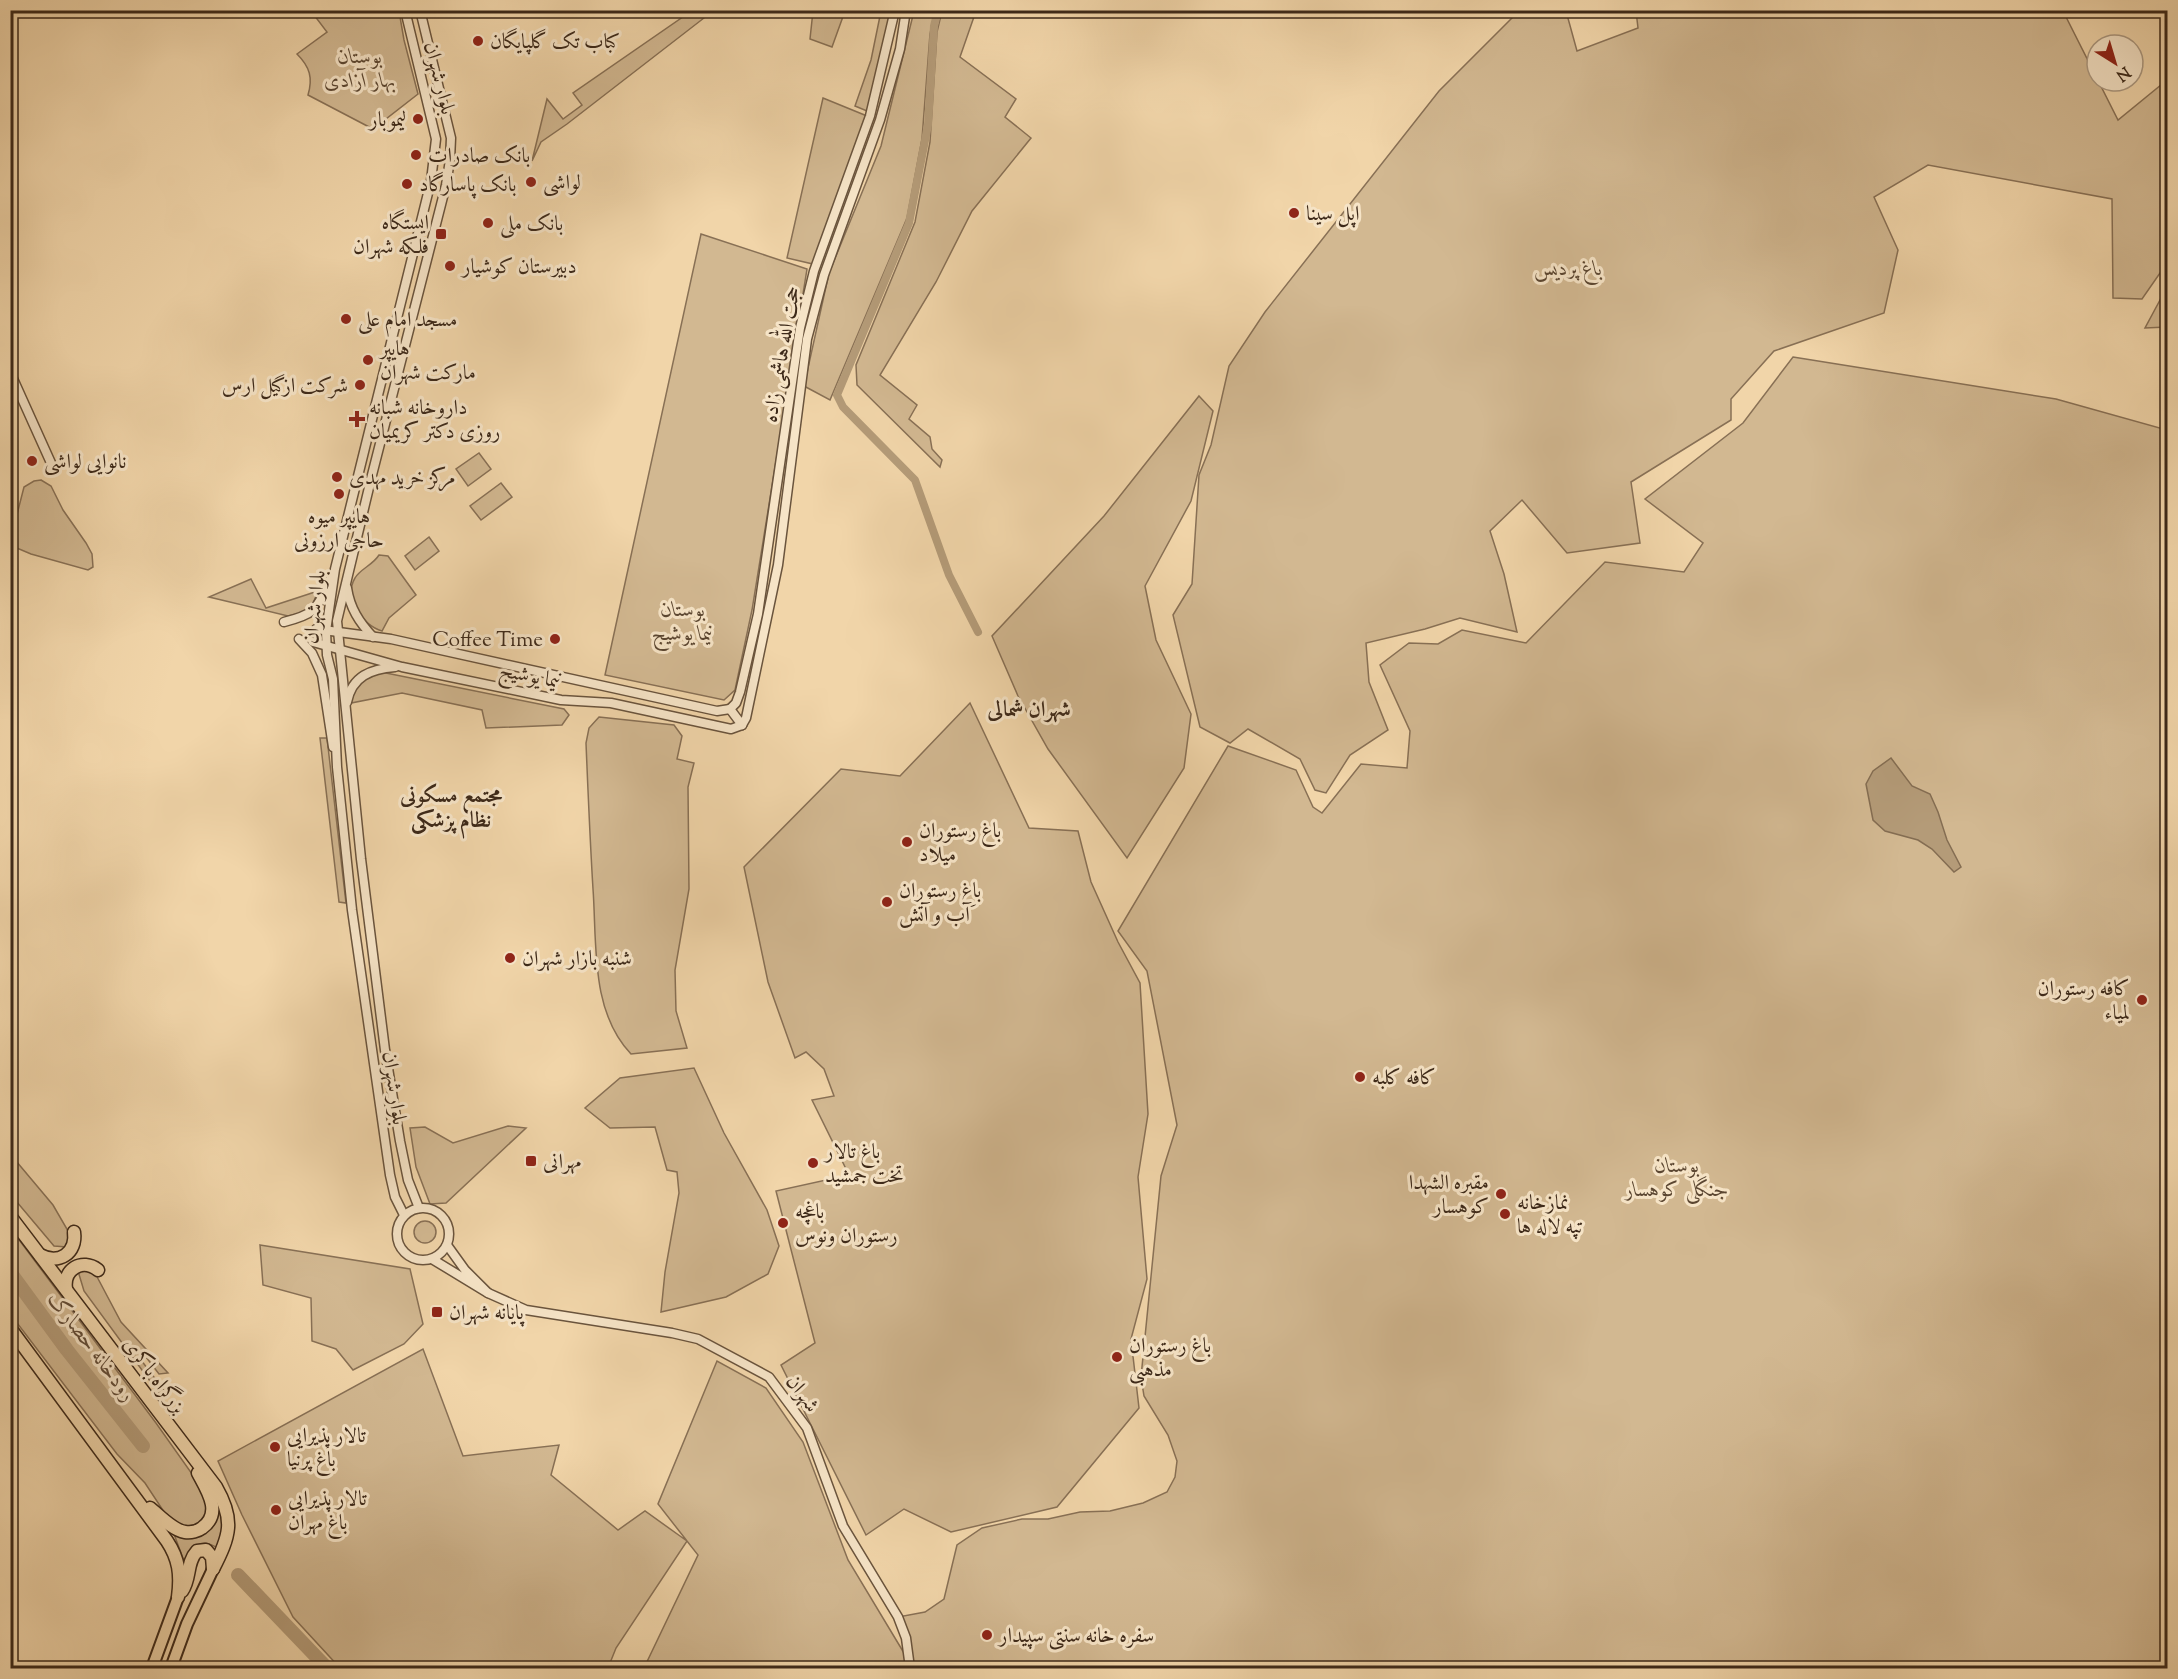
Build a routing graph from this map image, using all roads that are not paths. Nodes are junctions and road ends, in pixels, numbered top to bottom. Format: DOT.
graph roads {
  1 [pos="405,10"];
  2 [pos="420,10"];
  3 [pos="896,10"];
  4 [pos="906,10"];
  5 [pos="10,372"];
  6 [pos="51,463"];
  7 [pos="335,569"];
  8 [pos="346,583"];
  9 [pos="284,622"];
  10 [pos="316,629"];
  11 [pos="326,632"];
  12 [pos="338,633"];
  13 [pos="363,636"];
  14 [pos="373,636"];
  15 [pos="299,639"];
  16 [pos="313,642"];
  17 [pos="327,646"];
  18 [pos="340,650"];
  19 [pos="364,655"];
  20 [pos="402,667"];
  21 [pos="730,709"];
  22 [pos="346,711"];
  23 [pos="742,725"];
  24 [pos="337,767"];
  25 [pos="419,1208"];
  26 [pos="404,1215"];
  27 [pos="10,1216"];
  28 [pos="74,1232"];
  29 [pos="447,1245"];
  30 [pos="40,1255"];
  31 [pos="432,1259"];
  32 [pos="98,1270"];
  33 [pos="66,1289"];
  34 [pos="488,1293"];
  35 [pos="10,1328"];
  36 [pos="175,1433"];
  37 [pos="138,1499"];
  38 [pos="213,1569"];
  39 [pos="178,1597"];
  40 [pos="152,1668"];
  41 [pos="171,1668"];
  42 [pos="910,1668"];
  1 -- 7 [label="street, بلوار شهران"];
  2 -- 8 [label="street, بلوار شهران"];
  3 -- 21 [label="street, حجت الله هاشمی زاده"];
  4 -- 23 [label="street"];
  5 -- 6 [label="street"];
  7 -- 9 [label="street"];
  7 -- 11 [label="street, بلوار شهران"];
  8 -- 12 [label="street, بلوار شهران"];
  8 -- 14 [label="street"];
  10 -- 11 [label="street, نیما یوشیج"];
  11 -- 12 [label="street, نیما یوشیج"];
  11 -- 17 [label="street, بلوار شهران"];
  12 -- 13 [label="street, نیما یوشیج"];
  12 -- 18 [label="street, بلوار شهران"];
  13 -- 14 [label="street, نیما یوشیج"];
  13 -- 19 [label="street"];
  14 -- 21 [label="street, نیما یوشیج"];
  15 -- 24 [label="street"];
  16 -- 17 [label="street, نیما یوشیج"];
  17 -- 18 [label="street, نیما یوشیج"];
  17 -- 24 [label="street, بلوار شهران"];
  18 -- 19 [label="street, نیما یوشیج"];
  18 -- 22 [label="street, بلوار شهران"];
  19 -- 20 [label="street, نیما یوشیج"];
  20 -- 22 [label="street"];
  20 -- 23 [label="street, نیما یوشیج"];
  21 -- 23 [label="street"];
  22 -- 25 [label="street, بلوار شهران"];
  24 -- 26 [label="street, بلوار شهران"];
  25 -- 26 [label="street"];
  25 -- 29 [label="street"];
  26 -- 31 [label="street"];
  27 -- 30 [label="highway, بزرگراه باکری"];
  28 -- 30 [label="highway"];
  29 -- 31 [label="street"];
  29 -- 34 [label="street"];
  30 -- 33 [label="highway, بزرگراه باکری"];
  31 -- 34 [label="street"];
  32 -- 33 [label="highway"];
  33 -- 36 [label="highway, بزرگراه باکری"];
  34 -- 42 [label="street, شهران"];
  35 -- 37 [label="highway"];
  36 -- 37 [label="highway"];
  36 -- 38 [label="highway, بزرگراه باکری"];
  37 -- 39 [label="highway"];
  38 -- 39 [label="highway"];
  38 -- 41 [label="main road"];
  39 -- 40 [label="main road"];
}
